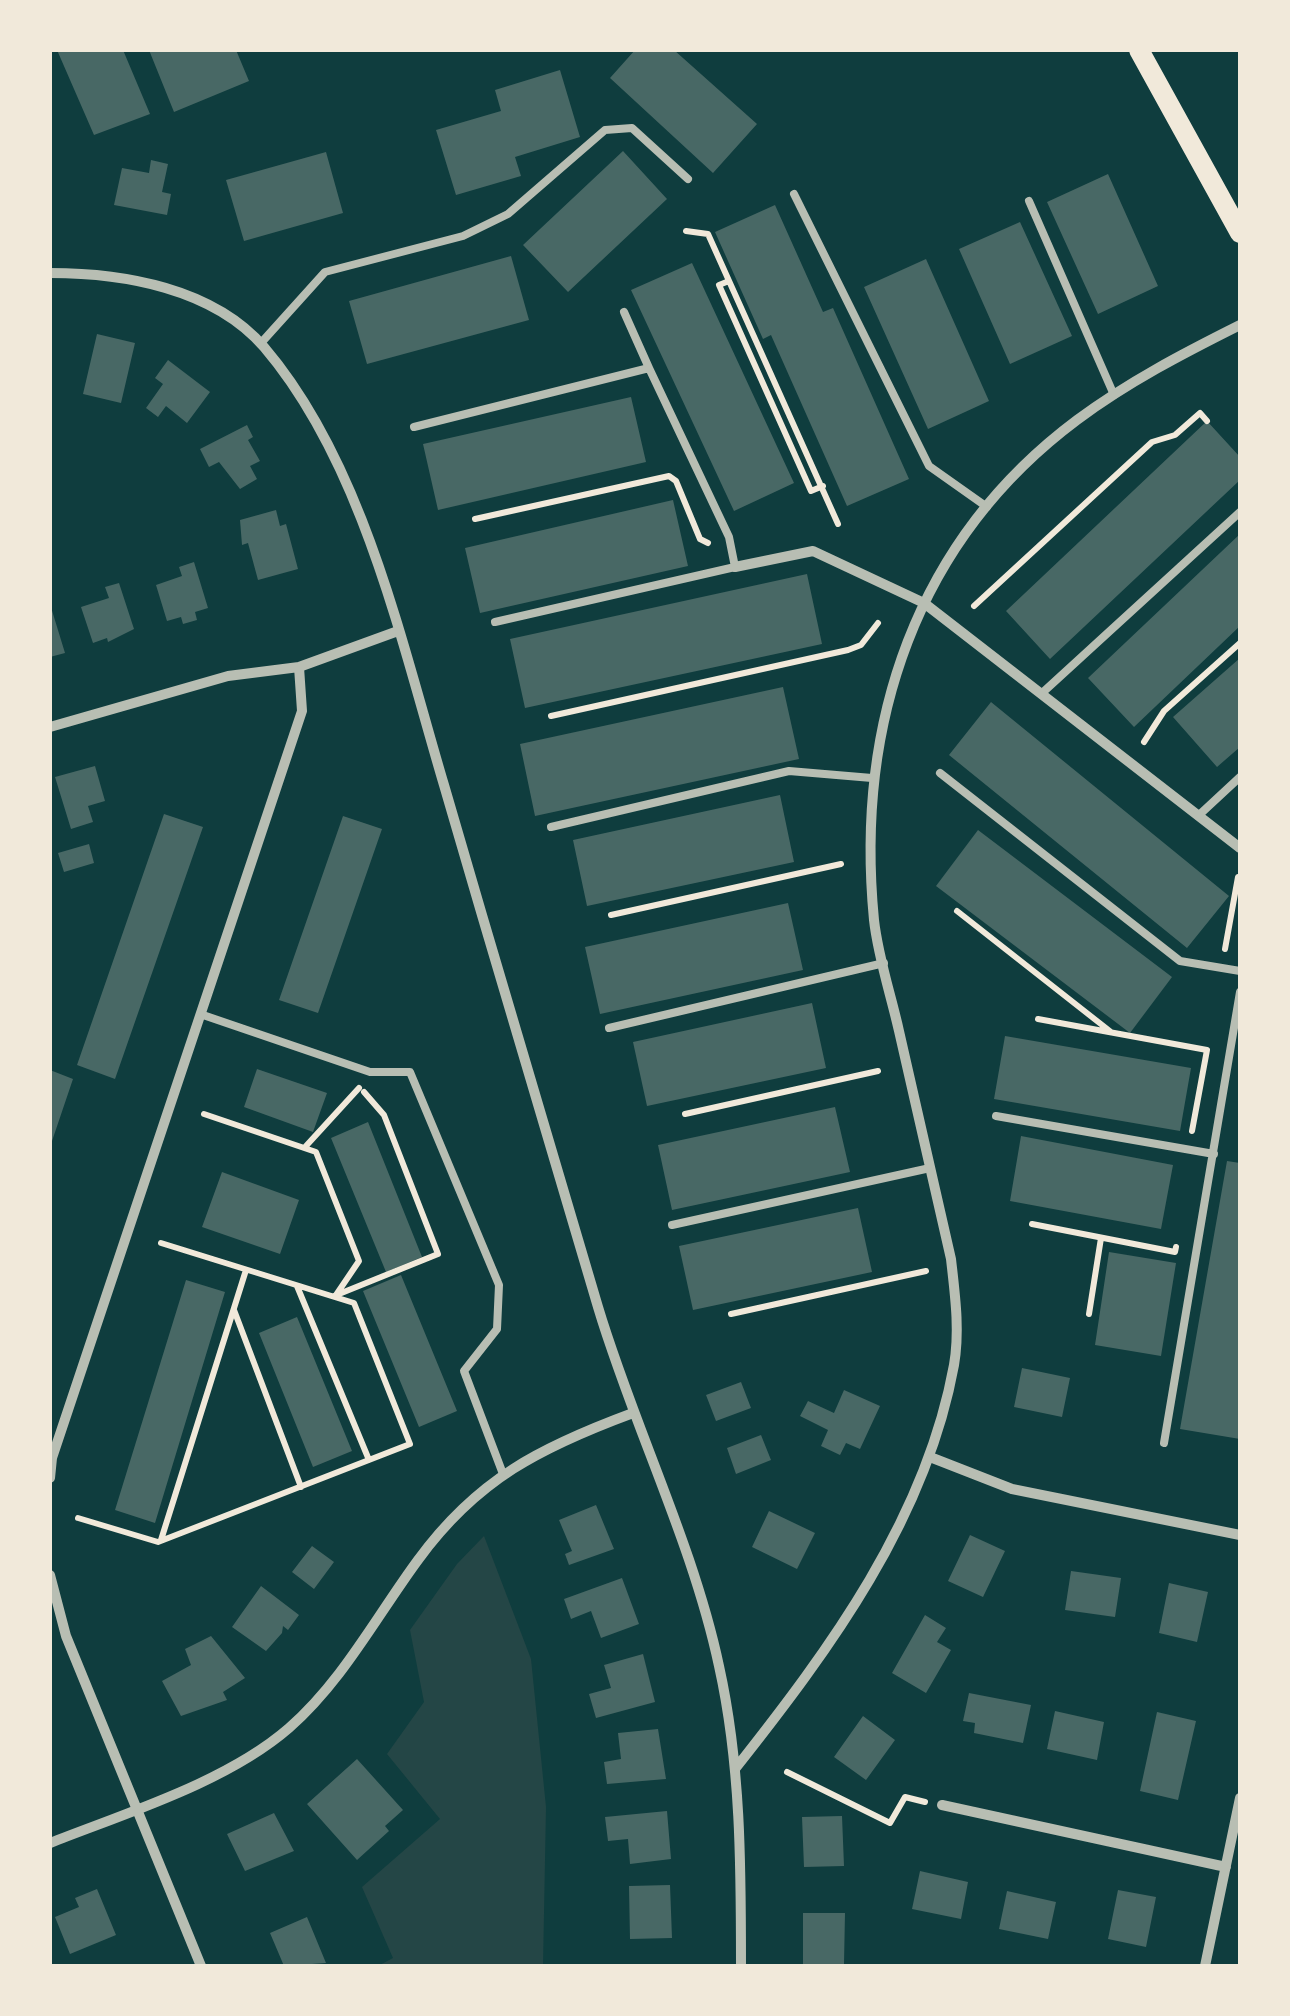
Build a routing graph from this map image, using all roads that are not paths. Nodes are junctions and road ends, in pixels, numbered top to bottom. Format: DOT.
graph roads {
  1 [pos="1140,50"];
  2 [pos="688,179"];
  3 [pos="794,194"];
  4 [pos="1029,201"];
  5 [pos="1240,233"];
  6 [pos="50,273"];
  7 [pos="624,312"];
  8 [pos="1240,324"];
  9 [pos="261,344"];
  10 [pos="649,368"];
  11 [pos="1114,395"];
  12 [pos="414,427"];
  13 [pos="988,508"];
  14 [pos="1240,512"];
  15 [pos="736,567"];
  16 [pos="924,603"];
  17 [pos="495,622"];
  18 [pos="398,631"];
  19 [pos="299,667"];
  20 [pos="1041,694"];
  21 [pos="50,727"];
  22 [pos="940,773"];
  23 [pos="1240,777"];
  24 [pos="872,778"];
  25 [pos="1198,816"];
  26 [pos="551,826"];
  27 [pos="1240,848"];
  28 [pos="884,963"];
  29 [pos="1240,971"];
  30 [pos="1240,992"];
  31 [pos="202,1015"];
  32 [pos="609,1028"];
  33 [pos="996,1116"];
  34 [pos="1214,1154"];
  35 [pos="930,1168"];
  36 [pos="672,1226"];
  37 [pos="633,1413"];
  38 [pos="1164,1443"];
  39 [pos="930,1458"];
  40 [pos="503,1474"];
  41 [pos="50,1478"];
  42 [pos="1240,1535"];
  43 [pos="50,1575"];
  44 [pos="735,1768"];
  45 [pos="1240,1798"];
  46 [pos="942,1804"];
  47 [pos="137,1809"];
  48 [pos="50,1843"];
  49 [pos="1226,1867"];
  50 [pos="201,1966"];
  51 [pos="741,1966"];
  52 [pos="1205,1966"];
  1 -- 5 [label="main road"];
  2 -- 9 [label="lane"];
  3 -- 13 [label="lane"];
  4 -- 11 [label="lane"];
  6 -- 9 [label="street"];
  7 -- 10 [label="lane"];
  8 -- 11 [label="street"];
  9 -- 18 [label="street"];
  10 -- 12 [label="lane"];
  10 -- 15 [label="lane"];
  11 -- 13 [label="street"];
  13 -- 16 [label="street"];
  14 -- 20 [label="lane"];
  15 -- 16 [label="street"];
  15 -- 17 [label="lane"];
  16 -- 20 [label="street"];
  16 -- 24 [label="street"];
  18 -- 19 [label="street"];
  18 -- 37 [label="street"];
  19 -- 21 [label="street"];
  19 -- 31 [label="street"];
  20 -- 25 [label="street"];
  22 -- 29 [label="lane"];
  23 -- 25 [label="lane"];
  24 -- 26 [label="lane"];
  24 -- 28 [label="street"];
  25 -- 27 [label="street"];
  28 -- 32 [label="lane"];
  28 -- 35 [label="street"];
  30 -- 34 [label="lane"];
  31 -- 40 [label="lane"];
  31 -- 41 [label="street"];
  33 -- 34 [label="lane"];
  34 -- 38 [label="lane"];
  35 -- 36 [label="lane"];
  35 -- 39 [label="street"];
  37 -- 40 [label="street"];
  37 -- 44 [label="street"];
  39 -- 42 [label="street"];
  39 -- 44 [label="street"];
  40 -- 47 [label="street"];
  43 -- 47 [label="street"];
  44 -- 51 [label="street"];
  45 -- 49 [label="street"];
  46 -- 49 [label="street"];
  47 -- 48 [label="street"];
  47 -- 50 [label="street"];
  49 -- 52 [label="street"];
}
